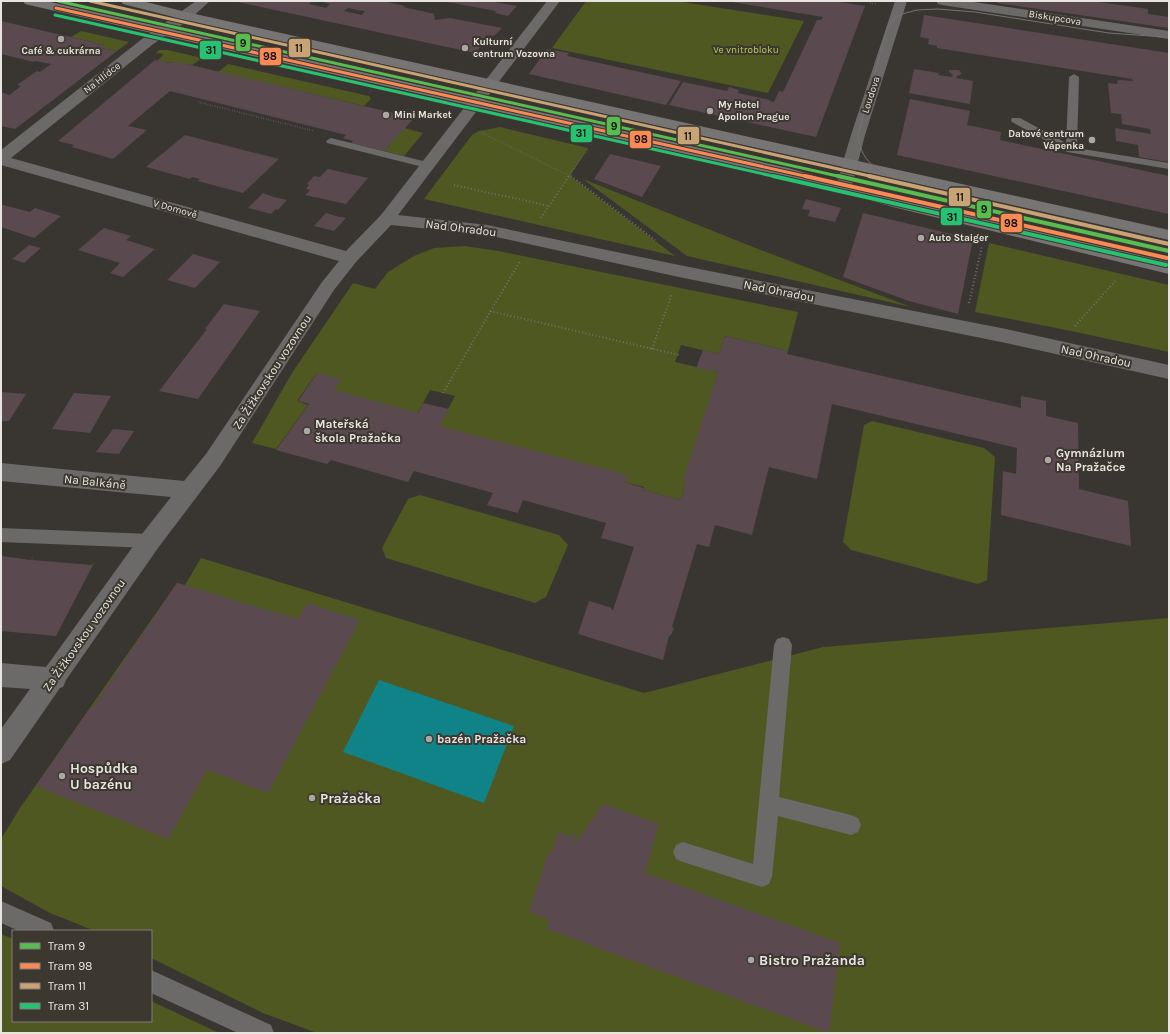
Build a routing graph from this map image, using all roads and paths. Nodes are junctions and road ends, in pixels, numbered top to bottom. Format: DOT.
graph roads {
  1 [pos="29,1"];
  2 [pos="126,1"];
  3 [pos="204,1"];
  4 [pos="554,1"];
  5 [pos="900,1"];
  6 [pos="942,1"];
  7 [pos="186,16"];
  8 [pos="164,31"];
  9 [pos="1169,35"];
  10 [pos="1074,78"];
  11 [pos="491,84"];
  12 [pos="198,102"];
  13 [pos="471,108"];
  14 [pos="1016,120"];
  15 [pos="331,141"];
  16 [pos="588,148"];
  17 [pos="1071,150"];
  18 [pos="1,159"];
  19 [pos="850,163"];
  20 [pos="427,165"];
  21 [pos="1169,166"];
  22 [pos="570,176"];
  23 [pos="454,185"];
  24 [pos="843,189"];
  25 [pos="549,206"];
  26 [pos="541,218"];
  27 [pos="388,219"];
  28 [pos="986,224"];
  29 [pos="1169,235"];
  30 [pos="657,242"];
  31 [pos="523,256"];
  32 [pos="350,258"];
  33 [pos="1169,268"];
  34 [pos="1116,279"];
  35 [pos="674,287"];
  36 [pos="969,304"];
  37 [pos="490,311"];
  38 [pos="1071,330"];
  39 [pos="652,349"];
  40 [pos="679,355"];
  41 [pos="1169,372"];
  42 [pos="443,393"];
  43 [pos="1,472"];
  44 [pos="189,490"];
  45 [pos="1,535"];
  46 [pos="150,542"];
  47 [pos="783,645"];
  48 [pos="1,675"];
  49 [pos="54,678"];
  50 [pos="1,751"];
  51 [pos="769,804"];
  52 [pos="851,825"];
  53 [pos="683,852"];
  54 [pos="1,912"];
  55 [pos="41,930"];
  56 [pos="152,981"];
  57 [pos="264,1033"];
  1 -- 8 [label="main road"];
  2 -- 7 [label="main road"];
  3 -- 7 [label="street, Na Hlídce"];
  4 -- 11 [label="street, Za Žižkovskou vozovnou"];
  5 -- 19 [label="street, Loudova"];
  6 -- 9 [label="street, Biskupcova"];
  7 -- 8 [label="street, Na Hlídce"];
  7 -- 11 [label="main road"];
  8 -- 13 [label="main road"];
  8 -- 18 [label="street, Na Hlídce"];
  10 -- 17 [label="lane"];
  11 -- 13 [label="street, Za Žižkovskou vozovnou"];
  11 -- 19 [label="main road"];
  12 -- 15 [label="path"];
  13 -- 20 [label="street, Za Žižkovskou vozovnou"];
  13 -- 22 [label="path"];
  13 -- 24 [label="main road"];
  14 -- 17 [label="lane"];
  15 -- 20 [label="lane"];
  16 -- 22 [label="path"];
  17 -- 21 [label="lane"];
  18 -- 32 [label="street, V Domově"];
  19 -- 24 [label="street, Loudova"];
  19 -- 29 [label="main road"];
  20 -- 27 [label="street, Za Žižkovskou vozovnou"];
  22 -- 25 [label="path"];
  22 -- 30 [label="path"];
  23 -- 25 [label="path"];
  24 -- 28 [label="main road"];
  25 -- 26 [label="path"];
  27 -- 32 [label="street, Za Žižkovskou vozovnou"];
  27 -- 41 [label="street, Nad Ohradou"];
  28 -- 33 [label="main road"];
  28 -- 36 [label="path"];
  31 -- 37 [label="path"];
  32 -- 44 [label="street, Za Žižkovskou vozovnou"];
  34 -- 38 [label="path"];
  35 -- 39 [label="path"];
  37 -- 39 [label="path"];
  37 -- 42 [label="path"];
  39 -- 40 [label="path"];
  43 -- 44 [label="street, Na Balkáně"];
  44 -- 46 [label="street, Za Žižkovskou vozovnou"];
  45 -- 46 [label="lane"];
  46 -- 49 [label="street, Za Žižkovskou vozovnou"];
  47 -- 51 [label="lane"];
  48 -- 49 [label="street"];
  49 -- 50 [label="street, Za Žižkovskou vozovnou"];
  51 -- 52 [label="lane"];
  51 -- 53 [label="lane"];
  54 -- 55 [label="lane"];
  56 -- 57 [label="lane"];
}
